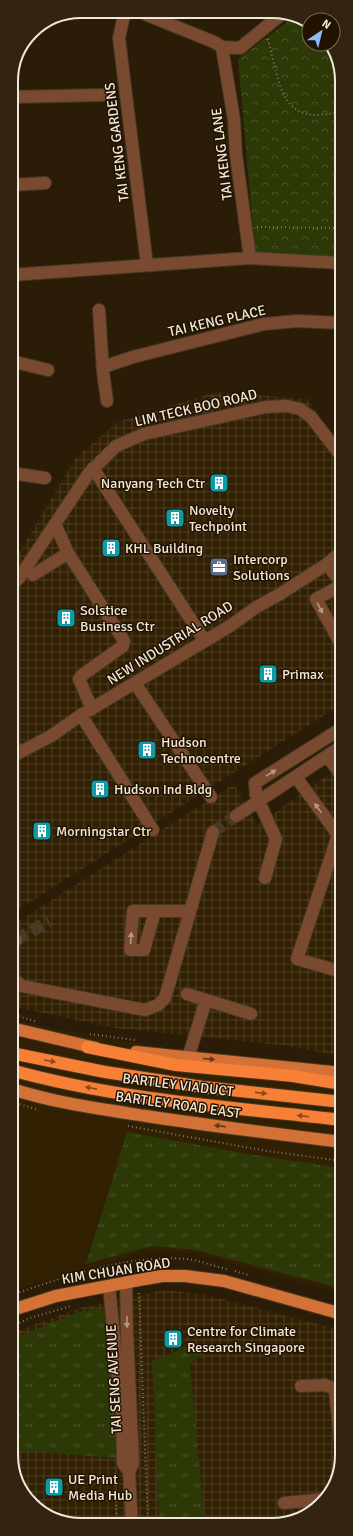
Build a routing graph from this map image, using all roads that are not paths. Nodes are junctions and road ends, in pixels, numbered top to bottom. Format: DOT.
graph roads {
  1 [pos="123,18"];
  2 [pos="154,18"];
  3 [pos="275,18"];
  4 [pos="222,47"];
  5 [pos="102,95"];
  6 [pos="18,97"];
  7 [pos="45,183"];
  8 [pos="18,185"];
  9 [pos="250,258"];
  10 [pos="335,263"];
  11 [pos="148,265"];
  12 [pos="18,275"];
  13 [pos="99,310"];
  14 [pos="335,323"];
  15 [pos="18,363"];
  16 [pos="103,367"];
  17 [pos="48,370"];
  18 [pos="107,401"];
  19 [pos="335,448"];
  20 [pos="93,468"];
  21 [pos="18,474"];
  22 [pos="45,478"];
  23 [pos="54,524"];
  24 [pos="68,553"];
  25 [pos="335,557"];
  26 [pos="327,564"];
  27 [pos="33,575"];
  28 [pos="335,575"];
  29 [pos="18,579"];
  30 [pos="335,589"];
  31 [pos="335,633"];
  32 [pos="204,640"];
  33 [pos="135,683"];
  34 [pos="92,709"];
  35 [pos="81,715"];
  36 [pos="335,732"];
  37 [pos="335,751"];
  38 [pos="18,753"];
  39 [pos="327,756"];
  40 [pos="335,767"];
  41 [pos="296,778"];
  42 [pos="211,797"];
  43 [pos="259,802"];
  44 [pos="236,816"];
  45 [pos="335,828"];
  46 [pos="153,830"];
  47 [pos="213,832"];
  48 [pos="335,849"];
  49 [pos="265,878"];
  50 [pos="156,911"];
  51 [pos="190,911"];
  52 [pos="335,970"];
  53 [pos="18,982"];
  54 [pos="187,994"];
  55 [pos="206,1000"];
  56 [pos="251,1014"];
  57 [pos="18,1030"];
  58 [pos="87,1047"];
  59 [pos="18,1054"];
  60 [pos="188,1058"];
  61 [pos="18,1072"];
  62 [pos="335,1072"];
  63 [pos="335,1083"];
  64 [pos="18,1091"];
  65 [pos="335,1101"];
  66 [pos="335,1119"];
  67 [pos="335,1141"];
  68 [pos="109,1286"];
  69 [pos="126,1287"];
  70 [pos="18,1308"];
  71 [pos="335,1312"];
  72 [pos="301,1386"];
  73 [pos="335,1389"];
  74 [pos="129,1472"];
  75 [pos="315,1500"];
  76 [pos="284,1503"];
  77 [pos="132,1518"];
  1 -- 11 [label="street, TAI KENG GARDENS"];
  2 -- 4 [label="street"];
  3 -- 4 [label="street"];
  4 -- 9 [label="street, TAI KENG LANE"];
  5 -- 6 [label="street"];
  7 -- 8 [label="street"];
  9 -- 10 [label="street"];
  9 -- 11 [label="street"];
  11 -- 12 [label="street"];
  13 -- 16 [label="street"];
  14 -- 16 [label="street, TAI KENG PLACE"];
  15 -- 17 [label="street"];
  16 -- 18 [label="street"];
  19 -- 20 [label="street, LIM TECK BOO ROAD"];
  20 -- 23 [label="street, LIM TECK BOO ROAD"];
  20 -- 32 [label="street"];
  21 -- 22 [label="street"];
  23 -- 24 [label="street"];
  23 -- 29 [label="street, LIM TECK BOO ROAD"];
  24 -- 27 [label="street"];
  24 -- 34 [label="street"];
  25 -- 26 [label="street, NEW INDUSTRIAL ROAD"];
  26 -- 28 [label="street"];
  26 -- 32 [label="street, NEW INDUSTRIAL ROAD"];
  30 -- 31 [label="street, one-way"];
  32 -- 33 [label="street, NEW INDUSTRIAL ROAD"];
  33 -- 34 [label="street, NEW INDUSTRIAL ROAD"];
  33 -- 42 [label="street"];
  34 -- 35 [label="street, NEW INDUSTRIAL ROAD"];
  35 -- 38 [label="street, NEW INDUSTRIAL ROAD"];
  35 -- 46 [label="street"];
  43 -- 36 [label="street, one-way"];
  37 -- 39 [label="street"];
  39 -- 40 [label="street"];
  39 -- 41 [label="street"];
  41 -- 43 [label="street"];
  45 -- 41 [label="street, one-way"];
  43 -- 44 [label="street"];
  43 -- 49 [label="street"];
  47 -- 51 [label="street"];
  48 -- 52 [label="street"];
  50 -- 51 [label="street"];
  51 -- 53 [label="street"];
  54 -- 55 [label="street"];
  55 -- 56 [label="street"];
  55 -- 60 [label="street"];
  57 -- 58 [label="main road"];
  58 -- 60 [label="main road"];
  58 -- 63 [label="highway"];
  59 -- 65 [label="highway, BARTLEY VIADUCT, one-way"];
  60 -- 62 [label="main road, one-way"];
  66 -- 61 [label="highway, BARTLEY VIADUCT, one-way"];
  67 -- 64 [label="main road, BARTLEY ROAD EAST, one-way"];
  68 -- 69 [label="main road, KIM CHUAN ROAD"];
  68 -- 70 [label="main road, KIM CHUAN ROAD"];
  68 -- 74 [label="street, TAI SENG AVENUE"];
  69 -- 71 [label="main road, KIM CHUAN ROAD"];
  69 -- 74 [label="street, TAI SENG AVENUE, one-way"];
  72 -- 73 [label="street"];
  74 -- 77 [label="street, TAI SENG AVENUE"];
  75 -- 76 [label="street"];
}
